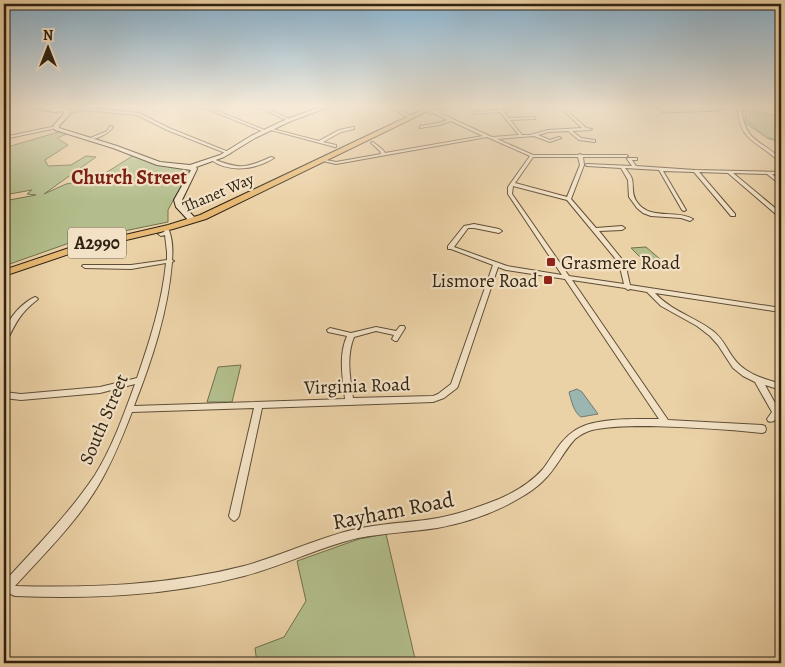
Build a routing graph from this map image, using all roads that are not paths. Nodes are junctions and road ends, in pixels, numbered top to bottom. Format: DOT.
graph roads {
  1 [pos="90,138"];
  2 [pos="191,138"];
  3 [pos="253,138"];
  4 [pos="303,138"];
  5 [pos="327,138"];
  6 [pos="367,138"];
  7 [pos="482,138"];
  8 [pos="492,138"];
  9 [pos="543,138"];
  10 [pos="559,138"];
  11 [pos="579,138"];
  12 [pos="751,138"];
  13 [pos="594,140"];
  14 [pos="320,142"];
  15 [pos="373,143"];
  16 [pos="335,146"];
  17 [pos="228,153"];
  18 [pos="383,154"];
  19 [pos="580,155"];
  20 [pos="532,156"];
  21 [pos="626,156"];
  22 [pos="272,158"];
  23 [pos="636,158"];
  24 [pos="212,160"];
  25 [pos="321,160"];
  26 [pos="781,161"];
  27 [pos="587,165"];
  28 [pos="191,167"];
  29 [pos="622,167"];
  30 [pos="635,168"];
  31 [pos="660,169"];
  32 [pos="695,171"];
  33 [pos="729,172"];
  34 [pos="766,172"];
  35 [pos="781,173"];
  36 [pos="512,184"];
  37 [pos="781,184"];
  38 [pos="569,199"];
  39 [pos="684,210"];
  40 [pos="733,215"];
  41 [pos="780,215"];
  42 [pos="690,219"];
  43 [pos="193,220"];
  44 [pos="622,228"];
  45 [pos="594,230"];
  46 [pos="500,231"];
  47 [pos="165,232"];
  48 [pos="171,261"];
  49 [pos="496,265"];
  50 [pos="87,269"];
  51 [pos="4,273"];
  52 [pos="568,278"];
  53 [pos="628,288"];
  54 [pos="650,291"];
  55 [pos="35,299"];
  56 [pos="781,310"];
  57 [pos="330,330"];
  58 [pos="398,334"];
  59 [pos="351,336"];
  60 [pos="4,342"];
  61 [pos="139,380"];
  62 [pos="758,380"];
  63 [pos="781,387"];
  64 [pos="4,395"];
  65 [pos="349,400"];
  66 [pos="259,405"];
  67 [pos="129,409"];
  68 [pos="771,419"];
  69 [pos="666,423"];
  70 [pos="762,429"];
  71 [pos="234,516"];
  72 [pos="5,589"];
  1 -- 28 [label="street"];
  2 -- 17 [label="street"];
  3 -- 17 [label="street"];
  4 -- 14 [label="street"];
  5 -- 14 [label="street"];
  6 -- 25 [label="main road, Thanet Way / A2990"];
  7 -- 18 [label="street"];
  8 -- 20 [label="street"];
  9 -- 10 [label="street"];
  11 -- 13 [label="street"];
  12 -- 26 [label="street"];
  14 -- 16 [label="street"];
  15 -- 18 [label="street"];
  17 -- 24 [label="street"];
  18 -- 25 [label="street"];
  19 -- 20 [label="street"];
  19 -- 21 [label="street"];
  19 -- 38 [label="street"];
  20 -- 36 [label="street"];
  22 -- 24 [label="street"];
  23 -- 30 [label="street"];
  24 -- 28 [label="street"];
  25 -- 43 [label="main road, Thanet Way / A2990"];
  27 -- 29 [label="street"];
  28 -- 43 [label="street"];
  29 -- 30 [label="street"];
  29 -- 42 [label="street"];
  30 -- 31 [label="street"];
  31 -- 32 [label="street"];
  31 -- 39 [label="street"];
  32 -- 33 [label="street"];
  32 -- 40 [label="street"];
  33 -- 34 [label="street"];
  33 -- 41 [label="street"];
  34 -- 35 [label="street"];
  34 -- 37 [label="street"];
  36 -- 38 [label="street"];
  36 -- 52 [label="street"];
  38 -- 45 [label="street"];
  43 -- 51 [label="main road, Thanet Way / A2990"];
  44 -- 45 [label="street"];
  45 -- 53 [label="street"];
  46 -- 49 [label="street"];
  47 -- 48 [label="street, South Street"];
  48 -- 50 [label="street"];
  48 -- 61 [label="street, South Street"];
  49 -- 52 [label="street"];
  49 -- 65 [label="street, Virginia Road"];
  52 -- 53 [label="street"];
  52 -- 69 [label="street"];
  53 -- 54 [label="street"];
  54 -- 56 [label="street"];
  54 -- 62 [label="street"];
  55 -- 60 [label="street"];
  57 -- 59 [label="street"];
  58 -- 59 [label="street"];
  59 -- 65 [label="street"];
  61 -- 64 [label="street"];
  61 -- 67 [label="street, South Street"];
  62 -- 63 [label="street"];
  62 -- 68 [label="street"];
  65 -- 66 [label="street, Virginia Road"];
  66 -- 67 [label="street, Virginia Road"];
  66 -- 71 [label="street"];
  67 -- 72 [label="street, South Street"];
  69 -- 70 [label="street, Rayham Road"];
  69 -- 72 [label="street, Rayham Road"];
}
